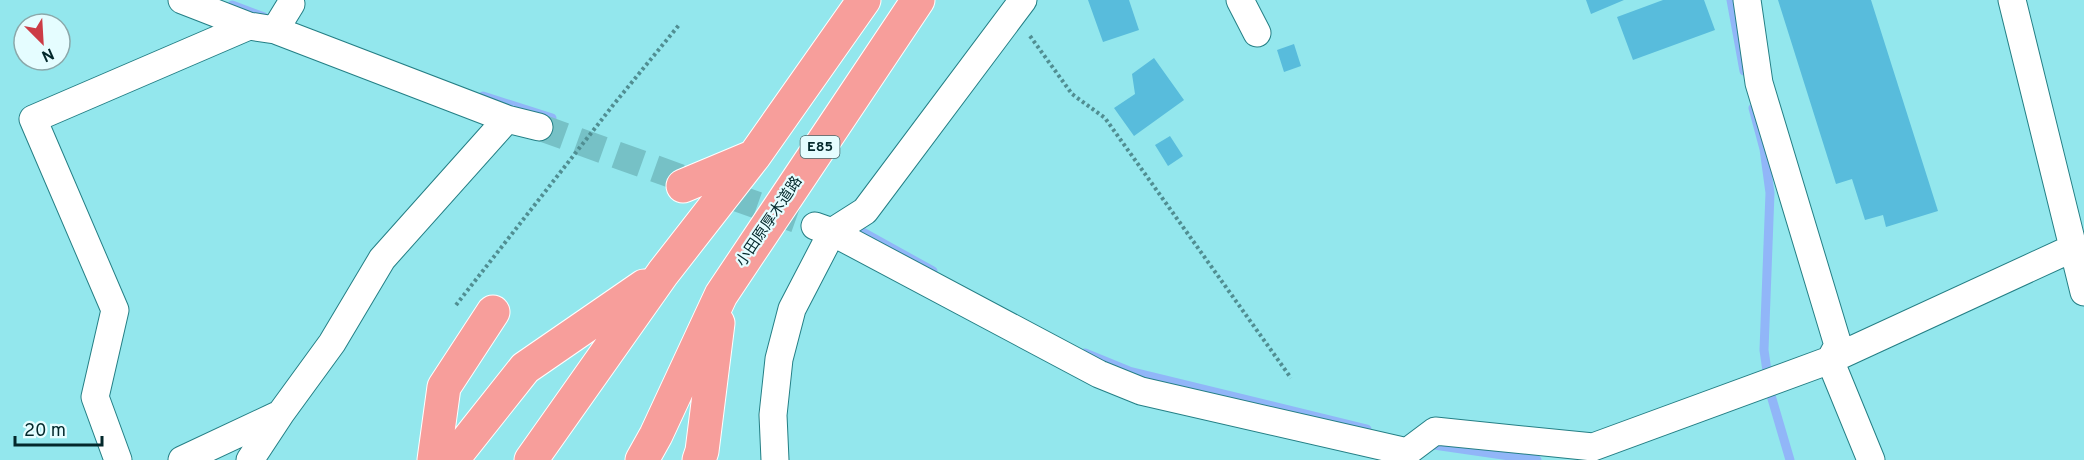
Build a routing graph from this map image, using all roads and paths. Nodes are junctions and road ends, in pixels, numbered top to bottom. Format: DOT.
graph roads {
  1 [pos="182,0"];
  2 [pos="858,0"];
  3 [pos="864,0"];
  4 [pos="918,0"];
  5 [pos="1240,0"];
  6 [pos="1747,0"];
  7 [pos="2012,0"];
  8 [pos="291,4"];
  9 [pos="1018,7"];
  10 [pos="679,25"];
  11 [pos="262,28"];
  12 [pos="1257,33"];
  13 [pos="814,70"];
  14 [pos="507,119"];
  15 [pos="539,127"];
  16 [pos="755,155"];
  17 [pos="683,186"];
  18 [pos="824,229"];
  19 [pos="2073,248"];
  20 [pos="663,273"];
  21 [pos="2084,292"];
  22 [pos="721,295"];
  23 [pos="456,305"];
  24 [pos="493,312"];
  25 [pos="1830,360"];
  26 [pos="1291,378"];
  27 [pos="281,413"];
  28 [pos="1405,456"];
  29 [pos="118,460"];
  30 [pos="182,460"];
  31 [pos="250,460"];
  32 [pos="434,460"];
  33 [pos="452,460"];
  34 [pos="531,460"];
  35 [pos="642,460"];
  36 [pos="699,460"];
  37 [pos="775,460"];
  38 [pos="1871,460"];
  1 -- 11 [label="street"];
  2 -- 13 [label="highway"];
  3 -- 13 [label="highway"];
  4 -- 22 [label="highway, 小田原厚木道路 / E85"];
  5 -- 12 [label="street"];
  6 -- 25 [label="street"];
  7 -- 19 [label="street"];
  8 -- 11 [label="street"];
  9 -- 18 [label="street"];
  9 -- 26 [label="path"];
  10 -- 23 [label="path"];
  11 -- 14 [label="street"];
  11 -- 29 [label="street"];
  13 -- 16 [label="highway"];
  14 -- 15 [label="street"];
  14 -- 27 [label="street"];
  16 -- 17 [label="highway"];
  16 -- 20 [label="highway"];
  18 -- 28 [label="street"];
  18 -- 37 [label="street"];
  19 -- 21 [label="street"];
  19 -- 25 [label="street"];
  20 -- 33 [label="highway"];
  20 -- 34 [label="highway"];
  22 -- 35 [label="highway, 小田原厚木道路 / E85"];
  22 -- 36 [label="highway, 小田原厚木道路 / E85"];
  24 -- 32 [label="highway"];
  25 -- 28 [label="street"];
  25 -- 38 [label="street"];
  27 -- 30 [label="street"];
  27 -- 31 [label="street"];
}
